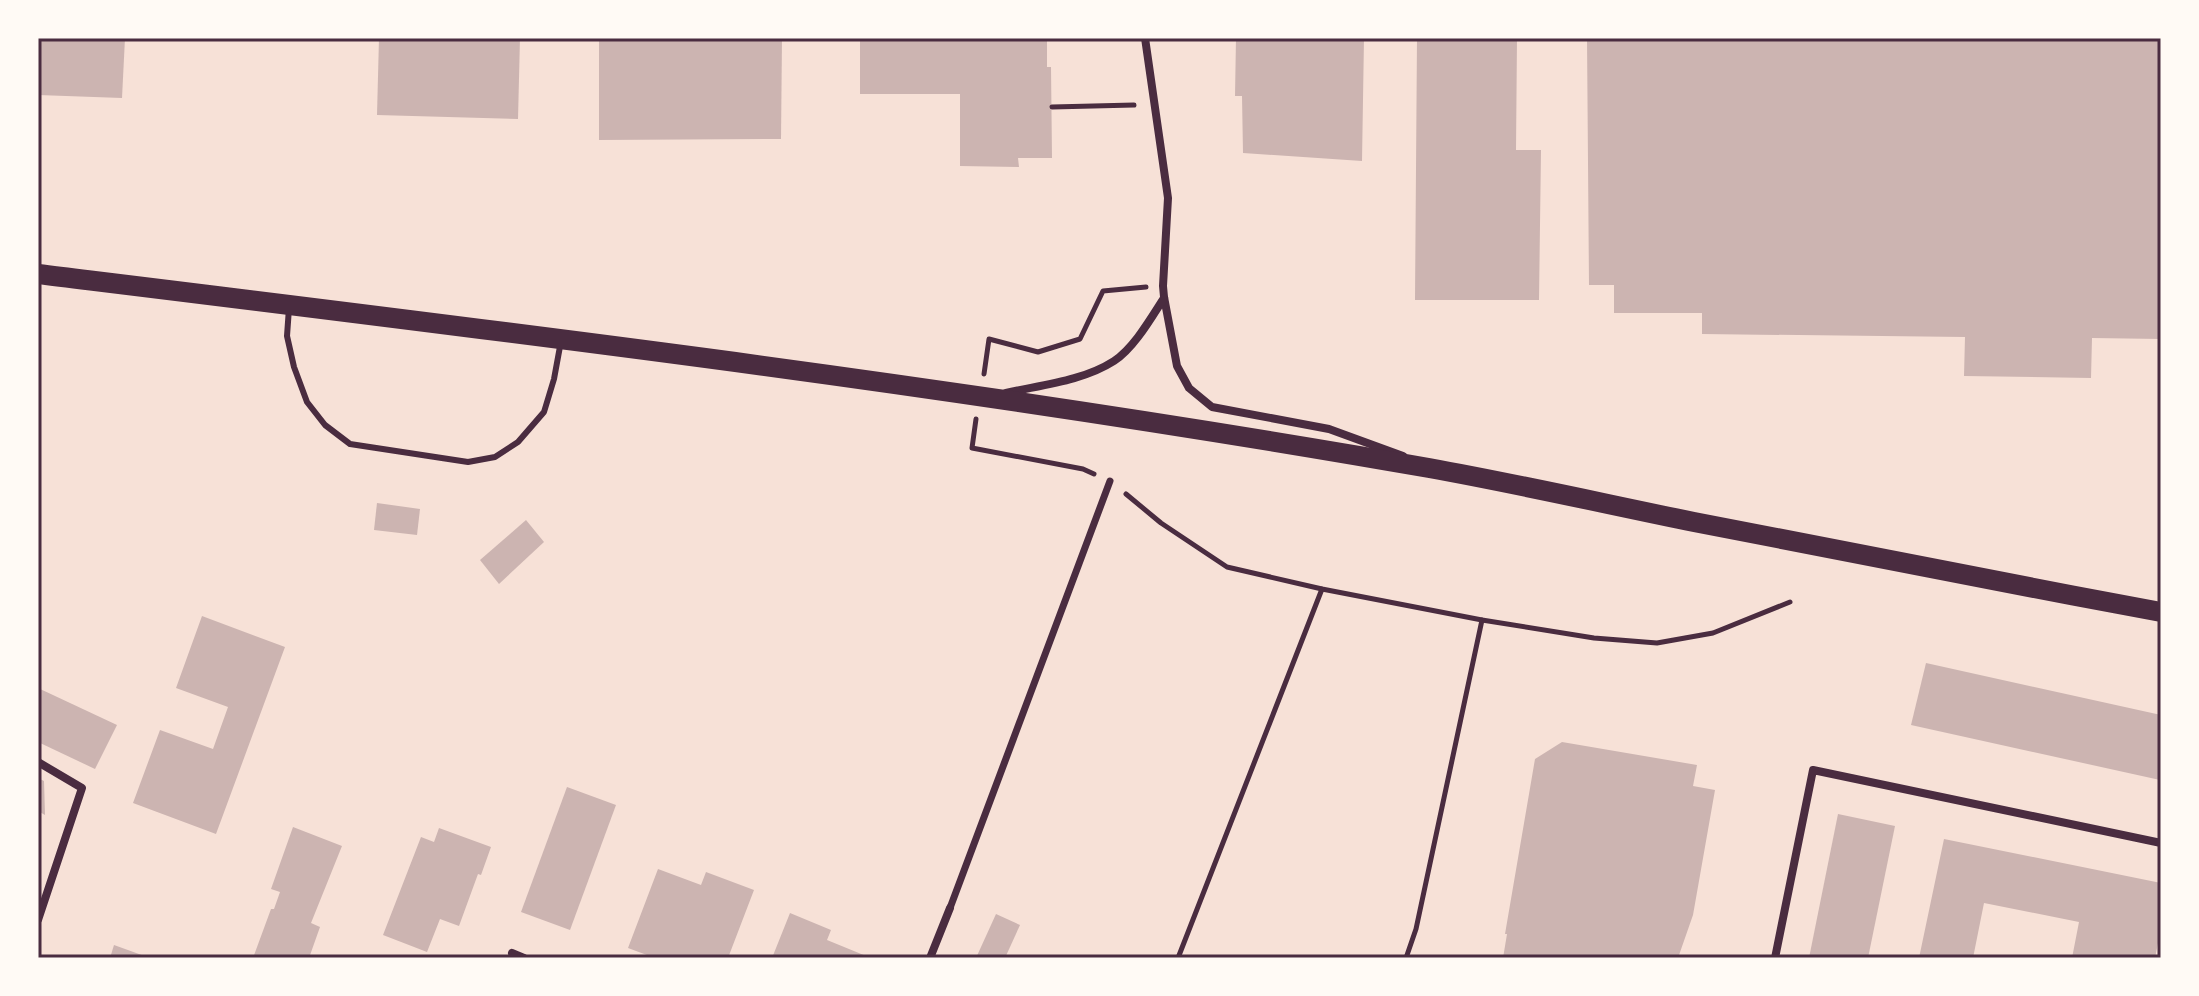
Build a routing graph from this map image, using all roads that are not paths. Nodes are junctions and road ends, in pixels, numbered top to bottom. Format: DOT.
graph roads {
  1 [pos="1145,38"];
  2 [pos="38,274"];
  3 [pos="1164,297"];
  4 [pos="289,305"];
  5 [pos="562,338"];
  6 [pos="988,397"];
  7 [pos="1433,469"];
  8 [pos="1110,481"];
  9 [pos="2161,612"];
  10 [pos="38,762"];
  11 [pos="2161,843"];
  12 [pos="950,908"];
  13 [pos="38,920"];
  14 [pos="512,953"];
  15 [pos="524,958"];
  16 [pos="930,958"];
  17 [pos="1775,958"];
  1 -- 3 [label="street"];
  2 -- 4 [label="main road"];
  3 -- 6 [label="street"];
  3 -- 7 [label="street"];
  4 -- 5 [label="main road"];
  4 -- 5 [label="lane"];
  5 -- 6 [label="main road"];
  6 -- 7 [label="main road"];
  7 -- 9 [label="main road"];
  8 -- 12 [label="street"];
  10 -- 13 [label="street"];
  11 -- 17 [label="street"];
  12 -- 16 [label="street"];
  14 -- 15 [label="street"];
}
